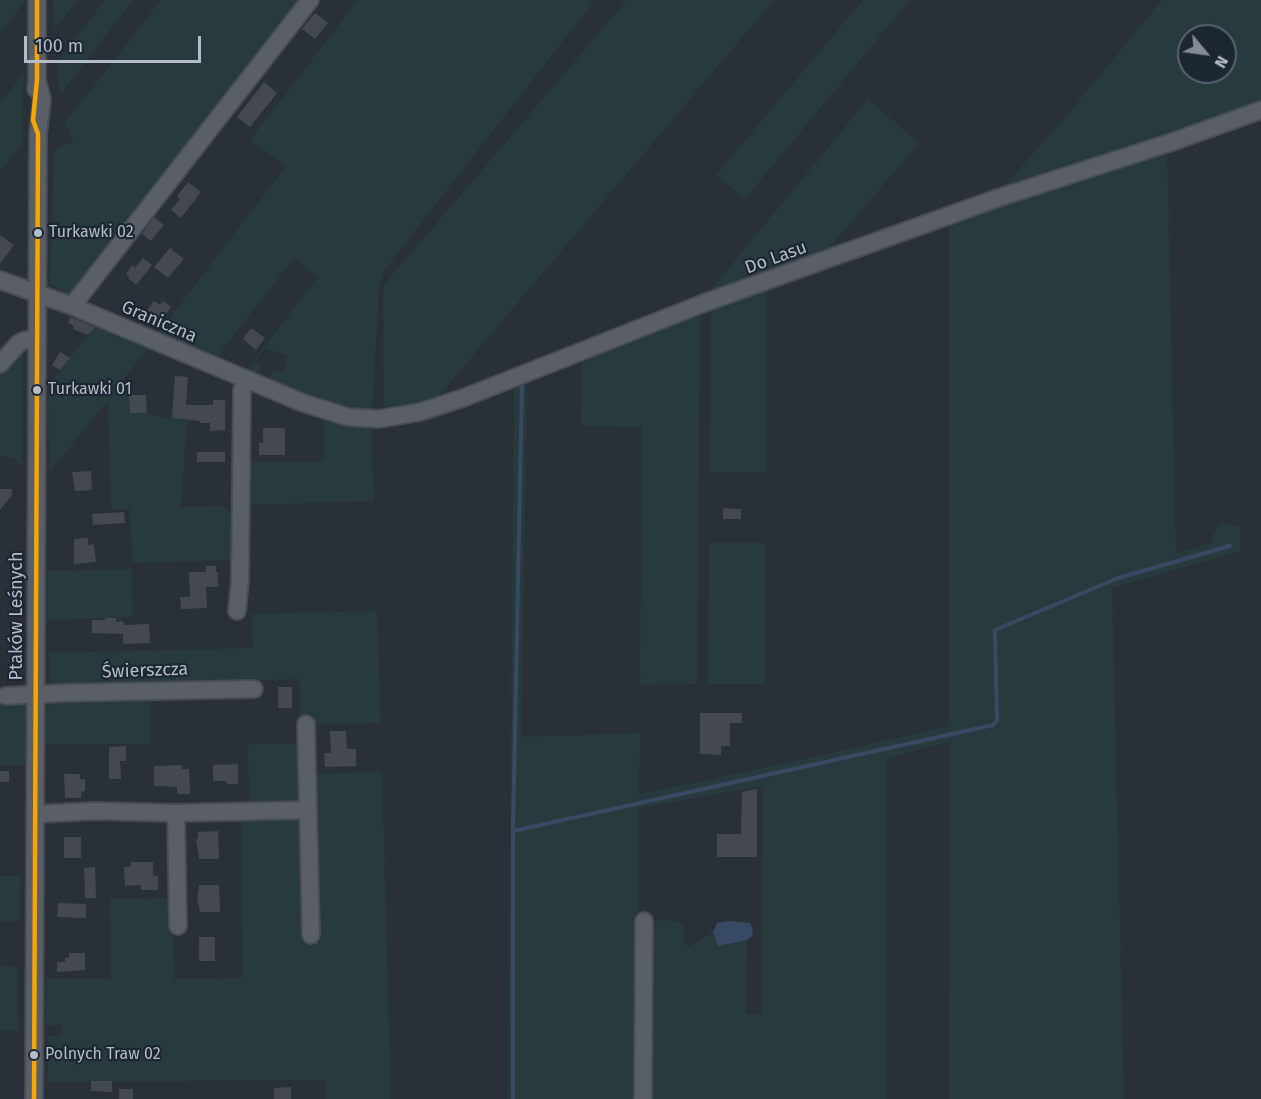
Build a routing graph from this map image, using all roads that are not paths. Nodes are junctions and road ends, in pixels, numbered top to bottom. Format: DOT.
graph roads {
  1 [pos="37,0"];
  2 [pos="310,0"];
  3 [pos="1261,110"];
  4 [pos="0,280"];
  5 [pos="37,294"];
  6 [pos="72,306"];
  7 [pos="37,340"];
  8 [pos="0,364"];
  9 [pos="245,379"];
  10 [pos="303,403"];
  11 [pos="237,611"];
  12 [pos="254,689"];
  13 [pos="36,694"];
  14 [pos="6,696"];
  15 [pos="306,724"];
  16 [pos="308,810"];
  17 [pos="176,813"];
  18 [pos="36,814"];
  19 [pos="644,921"];
  20 [pos="178,926"];
  21 [pos="311,935"];
  22 [pos="34,1099"];
  23 [pos="643,1099"];
  1 -- 5 [label="street, Ptaków Leśnych"];
  2 -- 6 [label="street"];
  3 -- 10 [label="street, Do Lasu"];
  4 -- 5 [label="street, Graniczna"];
  5 -- 6 [label="street, Graniczna"];
  5 -- 7 [label="street, Ptaków Leśnych"];
  6 -- 9 [label="street, Graniczna"];
  7 -- 8 [label="street"];
  7 -- 13 [label="street, Ptaków Leśnych"];
  9 -- 10 [label="street, Graniczna"];
  9 -- 11 [label="street"];
  12 -- 13 [label="street, Świerszcza"];
  13 -- 14 [label="street, Świerszcza"];
  13 -- 18 [label="street, Ptaków Leśnych"];
  15 -- 16 [label="street"];
  16 -- 17 [label="street"];
  16 -- 21 [label="street"];
  17 -- 18 [label="street"];
  17 -- 20 [label="street"];
  18 -- 22 [label="street, Ptaków Leśnych"];
  19 -- 23 [label="street"];
}
